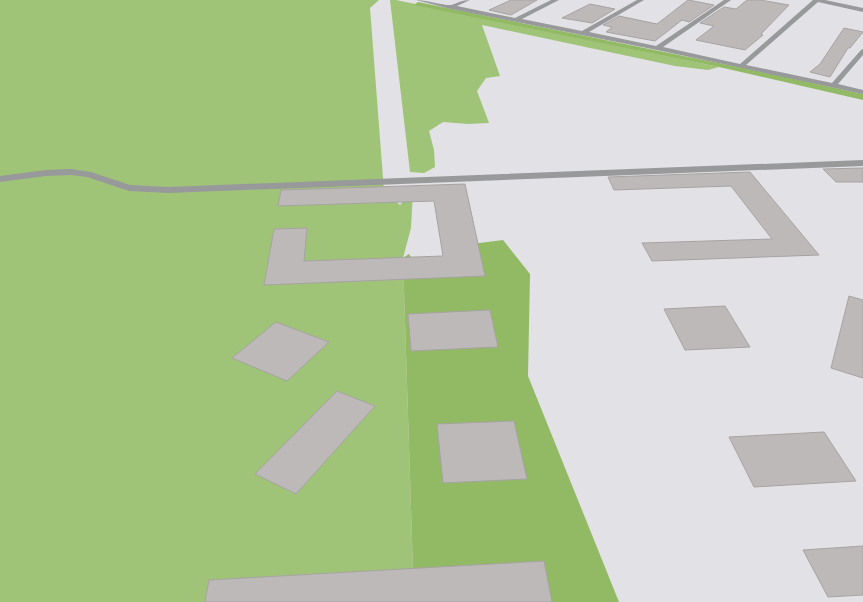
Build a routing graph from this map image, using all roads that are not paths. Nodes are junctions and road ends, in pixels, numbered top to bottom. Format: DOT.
graph roads {
  1 [pos="419,0"];
  2 [pos="467,0"];
  3 [pos="556,0"];
  4 [pos="641,0"];
  5 [pos="728,0"];
  6 [pos="817,0"];
  7 [pos="451,7"];
  8 [pos="863,10"];
  9 [pos="516,20"];
  10 [pos="582,33"];
  11 [pos="658,48"];
  12 [pos="863,51"];
  13 [pos="741,66"];
  14 [pos="834,86"];
  15 [pos="863,92"];
  16 [pos="863,163"];
  17 [pos="0,179"];
  1 -- 7 [label="street"];
  2 -- 7 [label="street"];
  3 -- 9 [label="street"];
  4 -- 10 [label="street"];
  5 -- 11 [label="street"];
  6 -- 8 [label="street"];
  6 -- 13 [label="street"];
  7 -- 9 [label="street"];
  9 -- 10 [label="street"];
  10 -- 11 [label="street"];
  11 -- 13 [label="street"];
  12 -- 14 [label="street"];
  13 -- 14 [label="street"];
  14 -- 15 [label="street"];
  16 -- 17 [label="street"];
}
